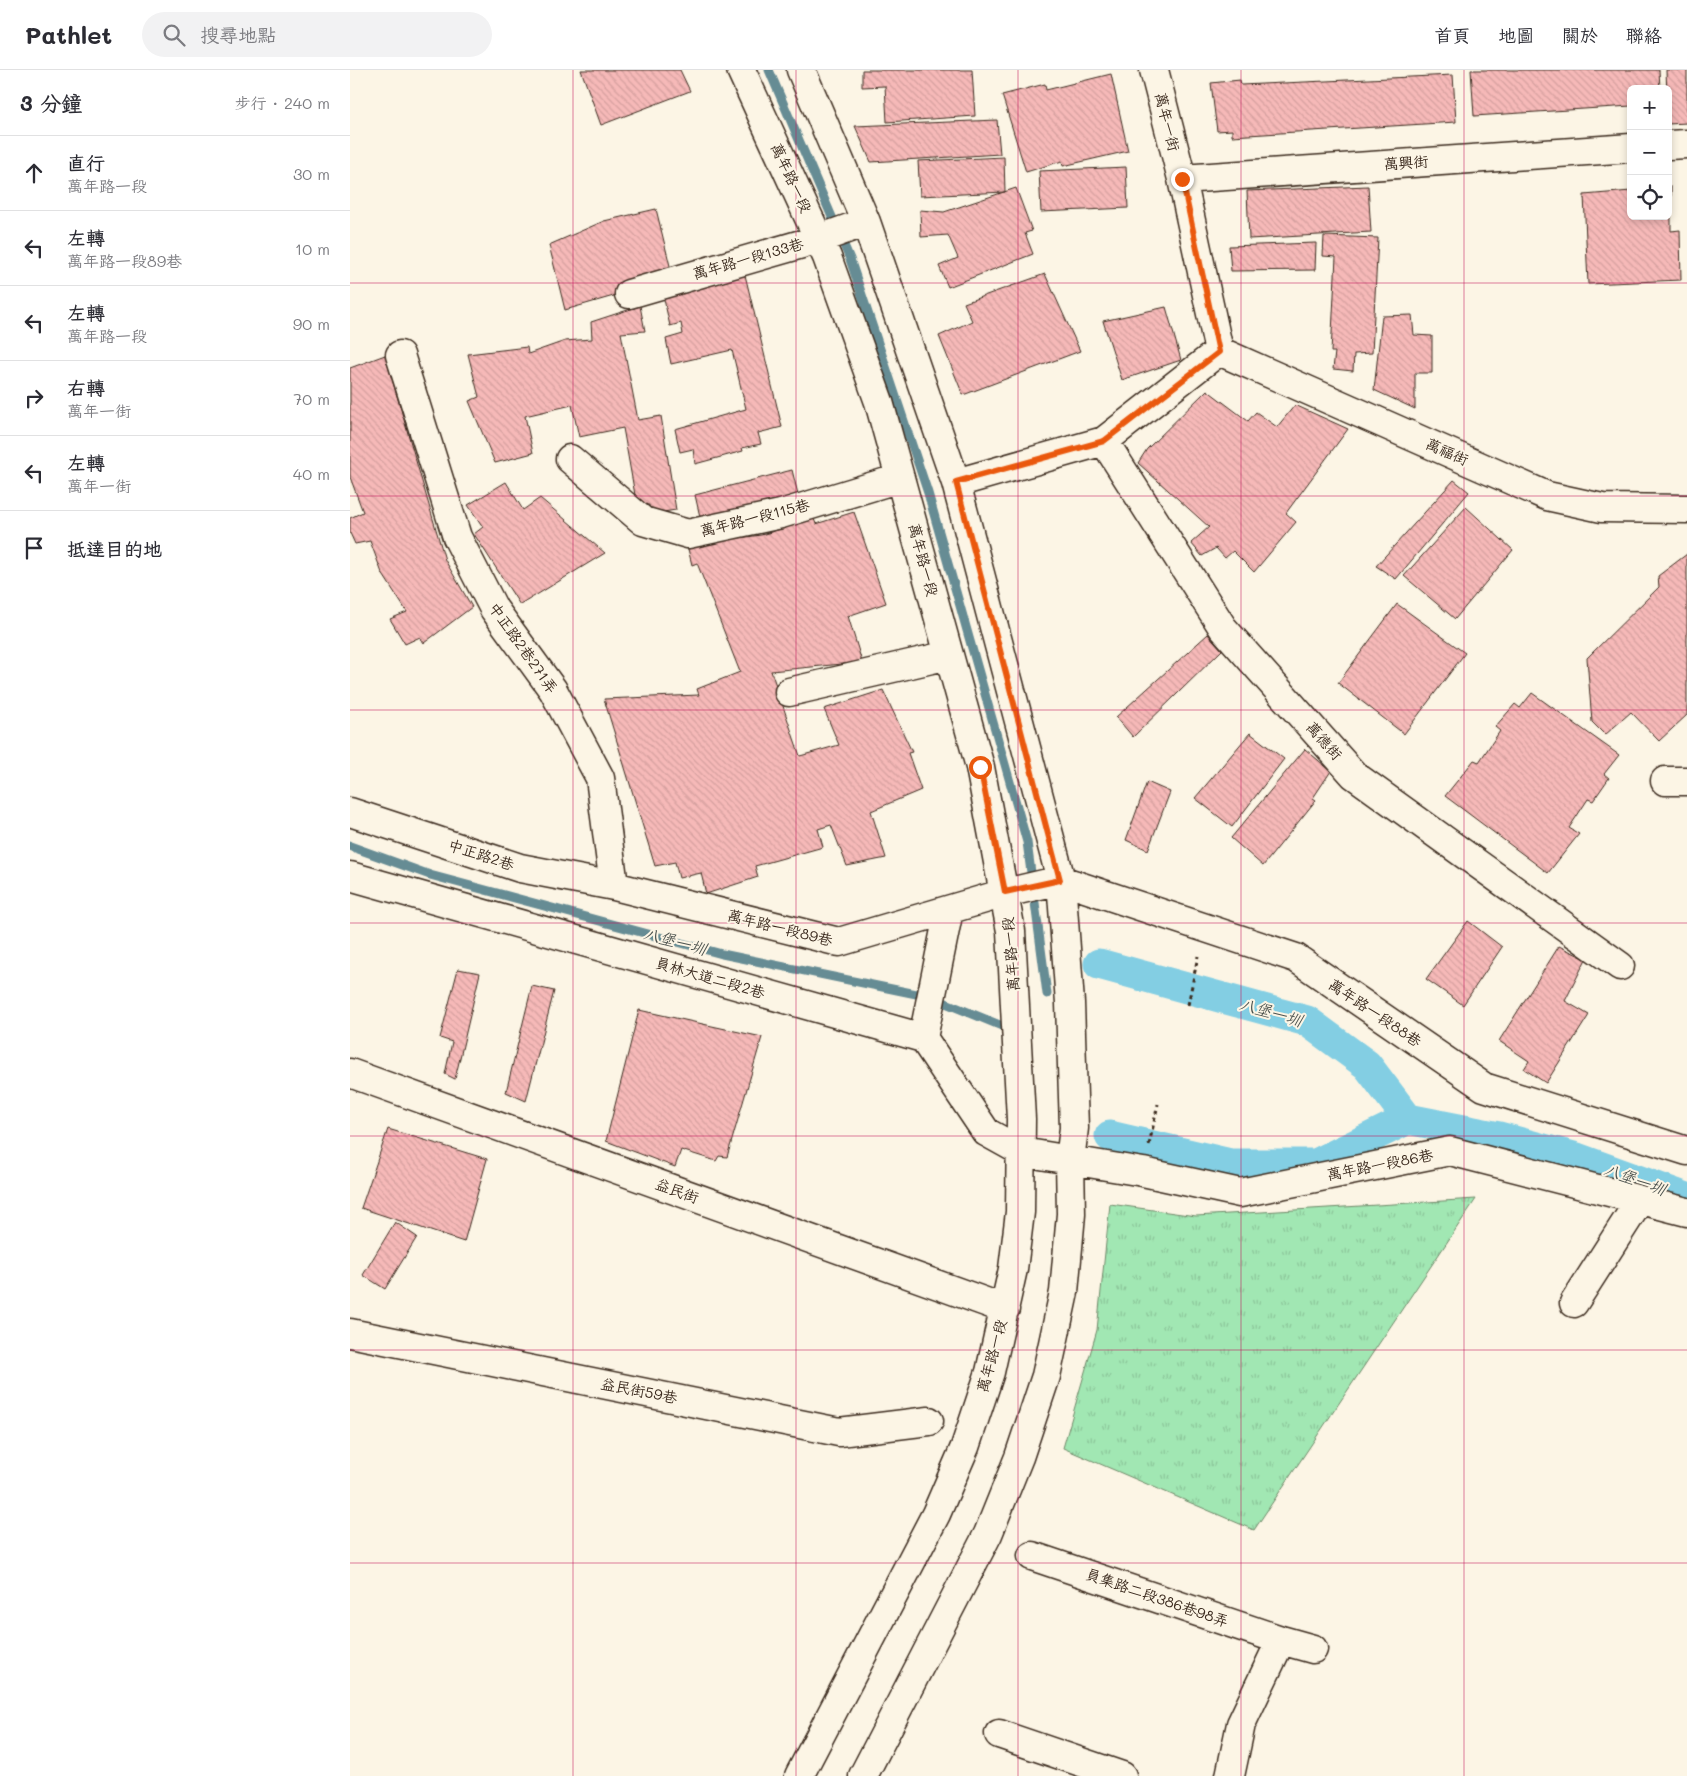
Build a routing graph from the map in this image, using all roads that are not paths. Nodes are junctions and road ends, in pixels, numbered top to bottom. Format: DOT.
graph roads {
  1 [pos="741,70"];
  2 [pos="801,70"];
  3 [pos="1154,70"];
  4 [pos="1687,144"];
  5 [pos="1672,146"];
  6 [pos="1627,148"];
  7 [pos="1182,179"];
  8 [pos="866,222"];
  9 [pos="819,239"];
  10 [pos="629,294"];
  11 [pos="1219,352"];
  12 [pos="400,355"];
  13 [pos="1104,441"];
  14 [pos="570,459"];
  15 [pos="900,478"];
  16 [pos="956,482"];
  17 [pos="1687,509"];
  18 [pos="949,655"];
  19 [pos="789,692"];
  20 [pos="350,812"];
  21 [pos="350,876"];
  22 [pos="1060,880"];
  23 [pos="614,886"];
  24 [pos="1005,892"];
  25 [pos="949,910"];
  26 [pos="1620,966"];
  27 [pos="923,1038"];
  28 [pos="350,1074"];
  29 [pos="1687,1151"];
  30 [pos="1022,1152"];
  31 [pos="1070,1160"];
  32 [pos="1640,1200"];
  33 [pos="1687,1212"];
  34 [pos="1574,1302"];
  35 [pos="1005,1310"];
  36 [pos="350,1333"];
  37 [pos="929,1421"];
  38 [pos="1032,1556"];
  39 [pos="1281,1640"];
  40 [pos="1313,1649"];
  41 [pos="999,1734"];
  42 [pos="799,1776"];
  43 [pos="863,1776"];
  44 [pos="1122,1776"];
  45 [pos="1230,1776"];
  1 -- 9 [label="street, 萬年路一段"];
  2 -- 8 [label="street"];
  3 -- 7 [label="street, 萬年一街"];
  4 -- 5 [label="street"];
  6 -- 7 [label="street, 萬興街"];
  7 -- 11 [label="street, 萬年一街"];
  8 -- 9 [label="street, 萬年路一段133巷"];
  8 -- 16 [label="street"];
  9 -- 10 [label="street, 萬年路一段133巷"];
  9 -- 15 [label="street, 萬年路一段"];
  11 -- 13 [label="street"];
  11 -- 17 [label="street, 萬福街"];
  12 -- 23 [label="street, 中正路2巷271弄"];
  13 -- 16 [label="street"];
  13 -- 26 [label="street, 萬德街"];
  14 -- 15 [label="street, 萬年路一段115巷"];
  15 -- 18 [label="street, 萬年路一段"];
  16 -- 22 [label="street"];
  18 -- 19 [label="street"];
  18 -- 24 [label="street, 萬年路一段"];
  20 -- 23 [label="street, 中正路2巷"];
  21 -- 27 [label="street, 員林大道二段2巷"];
  22 -- 24 [label="street, 萬年路一段89巷"];
  22 -- 29 [label="street, 萬年路一段88巷"];
  22 -- 31 [label="street"];
  23 -- 25 [label="street, 萬年路一段89巷"];
  24 -- 25 [label="street, 萬年路一段89巷"];
  24 -- 30 [label="street, 萬年路一段"];
  25 -- 27 [label="street"];
  27 -- 30 [label="street"];
  28 -- 35 [label="street, 益民街"];
  30 -- 31 [label="street, 萬年路一段86巷"];
  30 -- 35 [label="street, 萬年路一段"];
  31 -- 32 [label="street, 萬年路一段86巷"];
  31 -- 43 [label="street"];
  32 -- 33 [label="street, 萬年路一段86巷"];
  32 -- 34 [label="street"];
  35 -- 42 [label="street, 萬年路一段"];
  36 -- 37 [label="street, 益民街59巷"];
  38 -- 39 [label="street, 員集路二段386巷98弄"];
  39 -- 40 [label="street, 員集路二段386巷98弄"];
  39 -- 45 [label="street"];
  41 -- 44 [label="street"];
}
